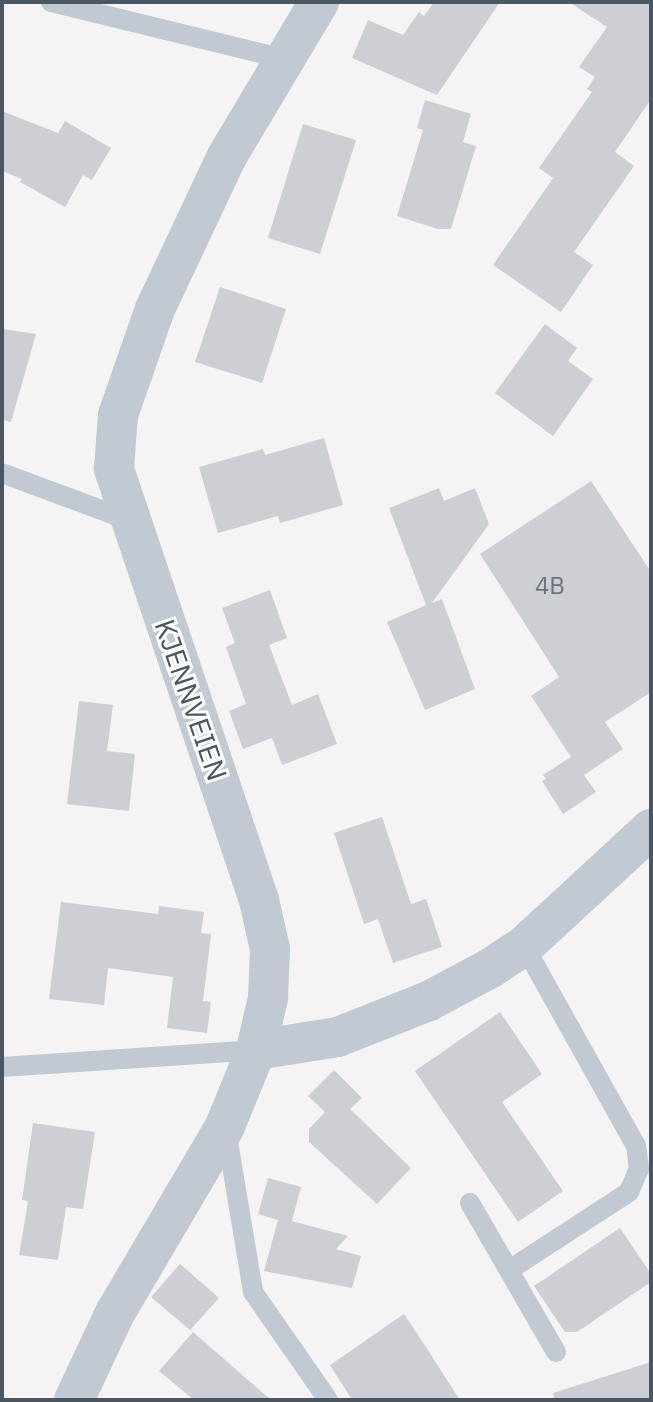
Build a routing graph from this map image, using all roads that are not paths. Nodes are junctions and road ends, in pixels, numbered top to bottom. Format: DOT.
graph roads {
  1 [pos="51,2"];
  2 [pos="319,2"];
  3 [pos="284,59"];
  4 [pos="2,473"];
  5 [pos="131,521"];
  6 [pos="651,829"];
  7 [pos="524,946"];
  8 [pos="256,1050"];
  9 [pos="2,1067"];
  10 [pos="225,1126"];
  11 [pos="470,1203"];
  12 [pos="509,1270"];
  13 [pos="556,1352"];
  14 [pos="74,1400"];
  15 [pos="328,1400"];
  1 -- 3 [label="lane"];
  2 -- 3 [label="street, KJENNVEIEN"];
  3 -- 5 [label="street, KJENNVEIEN"];
  4 -- 5 [label="lane"];
  5 -- 8 [label="street, KJENNVEIEN"];
  6 -- 7 [label="street"];
  7 -- 8 [label="street"];
  7 -- 12 [label="lane"];
  8 -- 9 [label="lane"];
  8 -- 10 [label="street, KJENNVEIEN"];
  10 -- 14 [label="street, KJENNVEIEN"];
  10 -- 15 [label="lane"];
  11 -- 12 [label="lane"];
  12 -- 13 [label="lane"];
}
